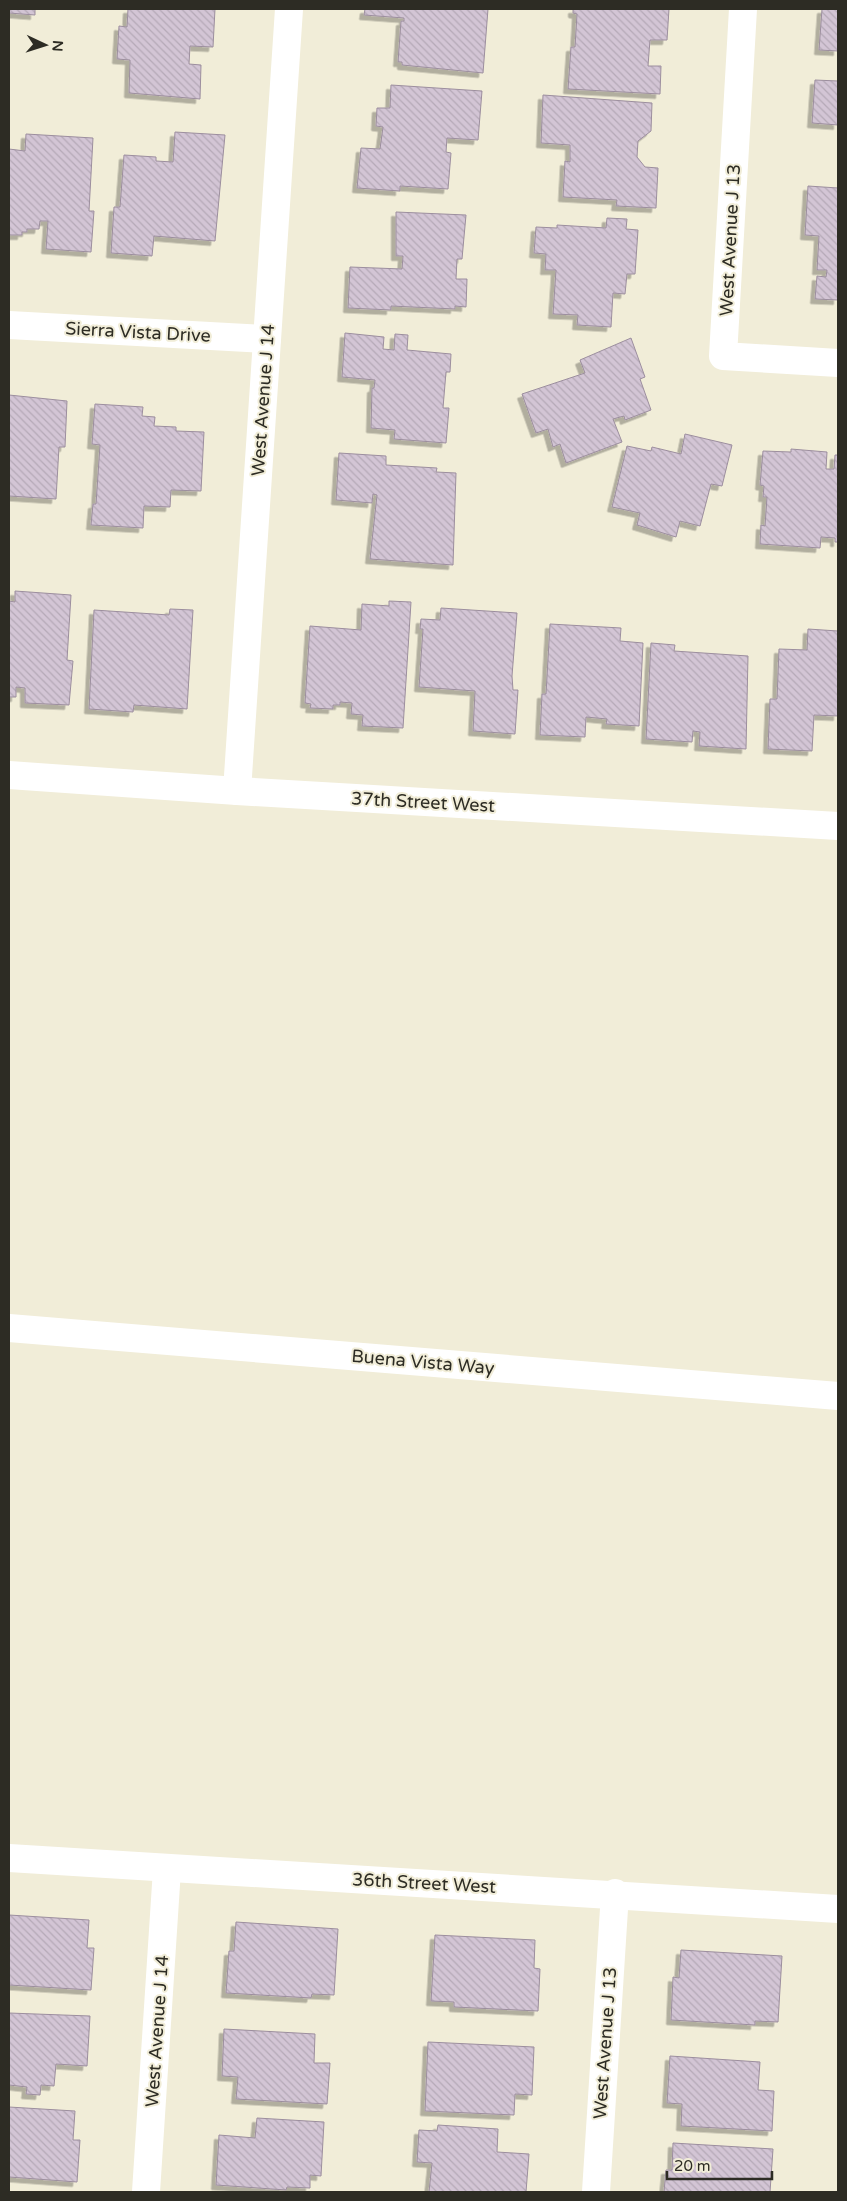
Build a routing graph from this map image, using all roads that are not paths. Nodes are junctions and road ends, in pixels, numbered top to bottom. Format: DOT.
graph roads {
  1 [pos="289,9"];
  2 [pos="743,9"];
  3 [pos="9,325"];
  4 [pos="266,339"];
  5 [pos="838,363"];
  6 [pos="9,775"];
  7 [pos="237,791"];
  8 [pos="838,826"];
  9 [pos="9,1328"];
  10 [pos="838,1396"];
  11 [pos="9,1858"];
  12 [pos="167,1869"];
  13 [pos="615,1893"];
  14 [pos="838,1908"];
  15 [pos="146,2192"];
  16 [pos="596,2192"];
  1 -- 4 [label="street, West Avenue J 14"];
  2 -- 5 [label="street, West Avenue J 13"];
  3 -- 4 [label="street, Sierra Vista Drive"];
  4 -- 7 [label="street, West Avenue J 14"];
  6 -- 7 [label="street, 37th Street West"];
  7 -- 8 [label="street, 37th Street West"];
  9 -- 10 [label="street, Buena Vista Way"];
  11 -- 12 [label="street, 36th Street West"];
  12 -- 13 [label="street, 36th Street West"];
  12 -- 15 [label="street, West Avenue J 14"];
  13 -- 14 [label="street, 36th Street West"];
  13 -- 16 [label="street, West Avenue J 13"];
}
